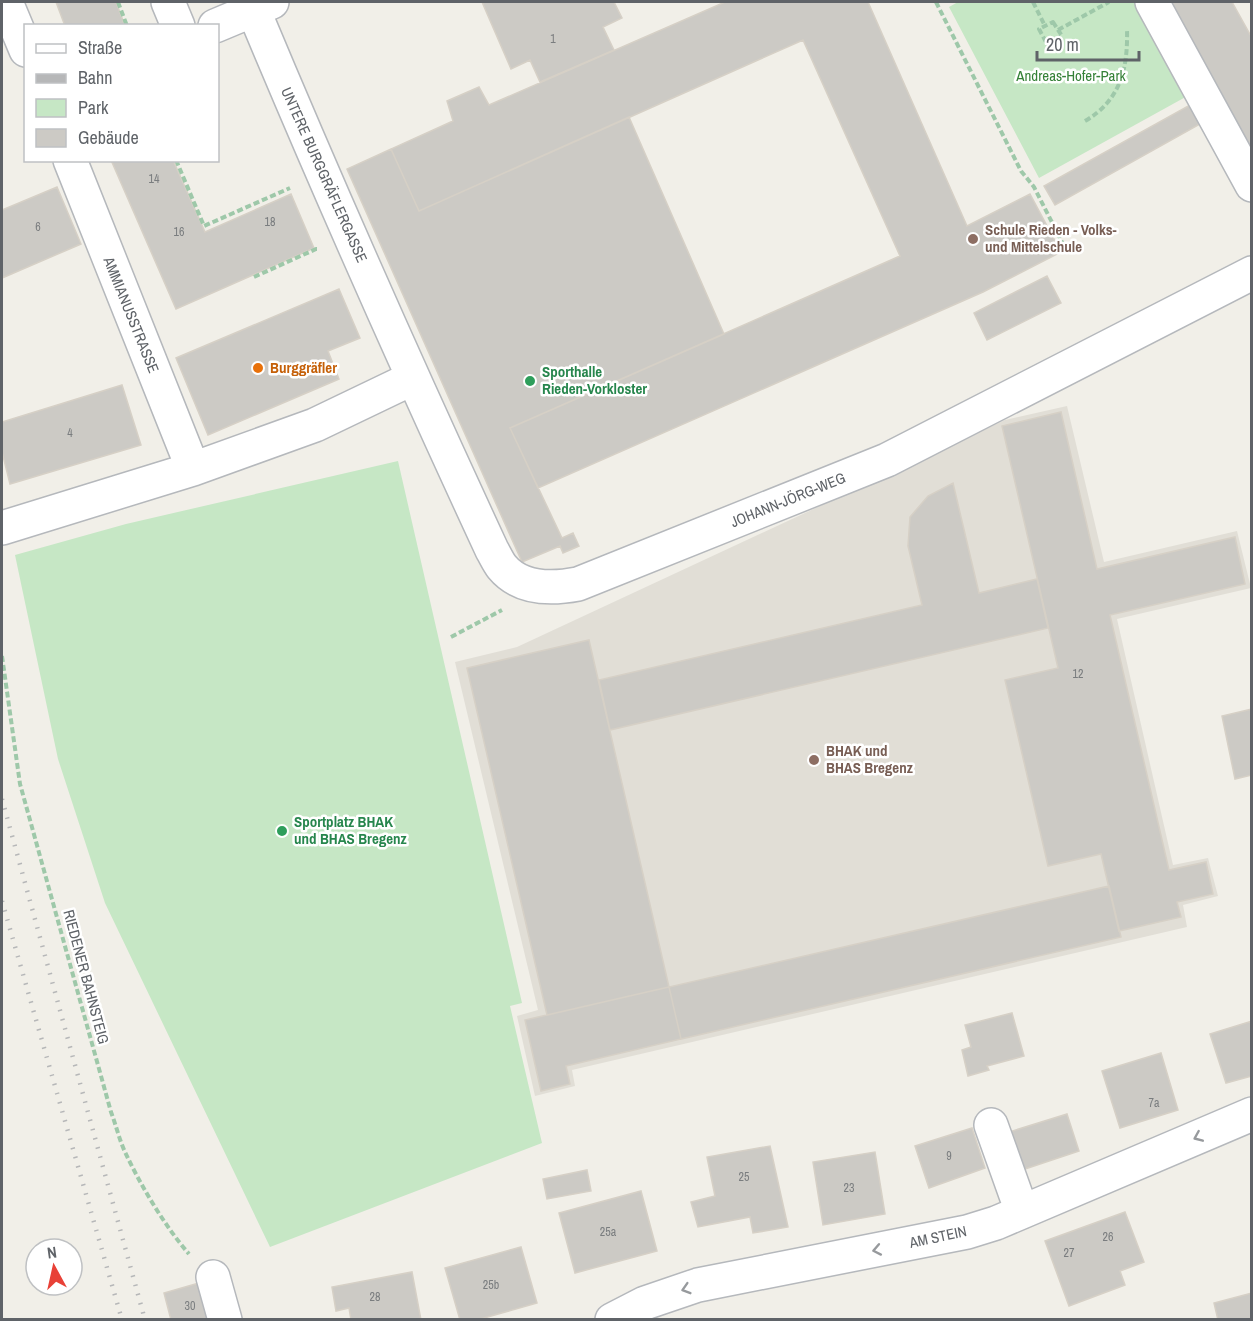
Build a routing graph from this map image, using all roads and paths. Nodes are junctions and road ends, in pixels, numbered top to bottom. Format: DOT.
graph roads {
  1 [pos="6,2"];
  2 [pos="118,2"];
  3 [pos="168,2"];
  4 [pos="936,2"];
  5 [pos="1033,2"];
  6 [pos="1108,2"];
  7 [pos="1152,2"];
  8 [pos="262,5"];
  9 [pos="1126,21"];
  10 [pos="126,24"];
  11 [pos="177,24"];
  12 [pos="219,24"];
  13 [pos="1045,26"];
  14 [pos="1058,30"];
  15 [pos="24,45"];
  16 [pos="1085,121"];
  17 [pos="71,162"];
  18 [pos="177,162"];
  19 [pos="1251,186"];
  20 [pos="290,188"];
  21 [pos="1065,248"];
  22 [pos="359,255"];
  23 [pos="1251,273"];
  24 [pos="254,277"];
  25 [pos="413,378"];
  26 [pos="193,469"];
  27 [pos="2,528"];
  28 [pos="545,586"];
  29 [pos="451,637"];
  30 [pos="2,656"];
  31 [pos="1251,1114"];
  32 [pos="991,1125"];
  33 [pos="1022,1212"];
  34 [pos="213,1277"];
  35 [pos="225,1320"];
  36 [pos="612,1320"];
  1 -- 15 [label="street"];
  2 -- 10 [label="path"];
  3 -- 11 [label="street"];
  4 -- 21 [label="path"];
  5 -- 13 [label="path"];
  6 -- 14 [label="path"];
  7 -- 19 [label="street"];
  8 -- 12 [label="street, UNTERE BURGGRÄFLERGASSE"];
  8 -- 22 [label="street, UNTERE BURGGRÄFLERGASSE"];
  9 -- 16 [label="path"];
  13 -- 14 [label="path"];
  13 -- 14 [label="path"];
  17 -- 26 [label="street, AMMIANUSSTRASSE"];
  18 -- 20 [label="path"];
  22 -- 24 [label="path"];
  22 -- 25 [label="street, UNTERE BURGGRÄFLERGASSE"];
  23 -- 28 [label="street, JOHANN-JÖRG-WEG"];
  25 -- 26 [label="street"];
  25 -- 28 [label="street, JOHANN-JÖRG-WEG"];
  26 -- 27 [label="street"];
  28 -- 29 [label="path"];
  30 -- 34 [label="path, RIEDENER BAHNSTEIG"];
  31 -- 33 [label="street, AM STEIN, one-way"];
  32 -- 33 [label="street"];
  33 -- 36 [label="street, AM STEIN, one-way"];
  34 -- 35 [label="street"];
}
